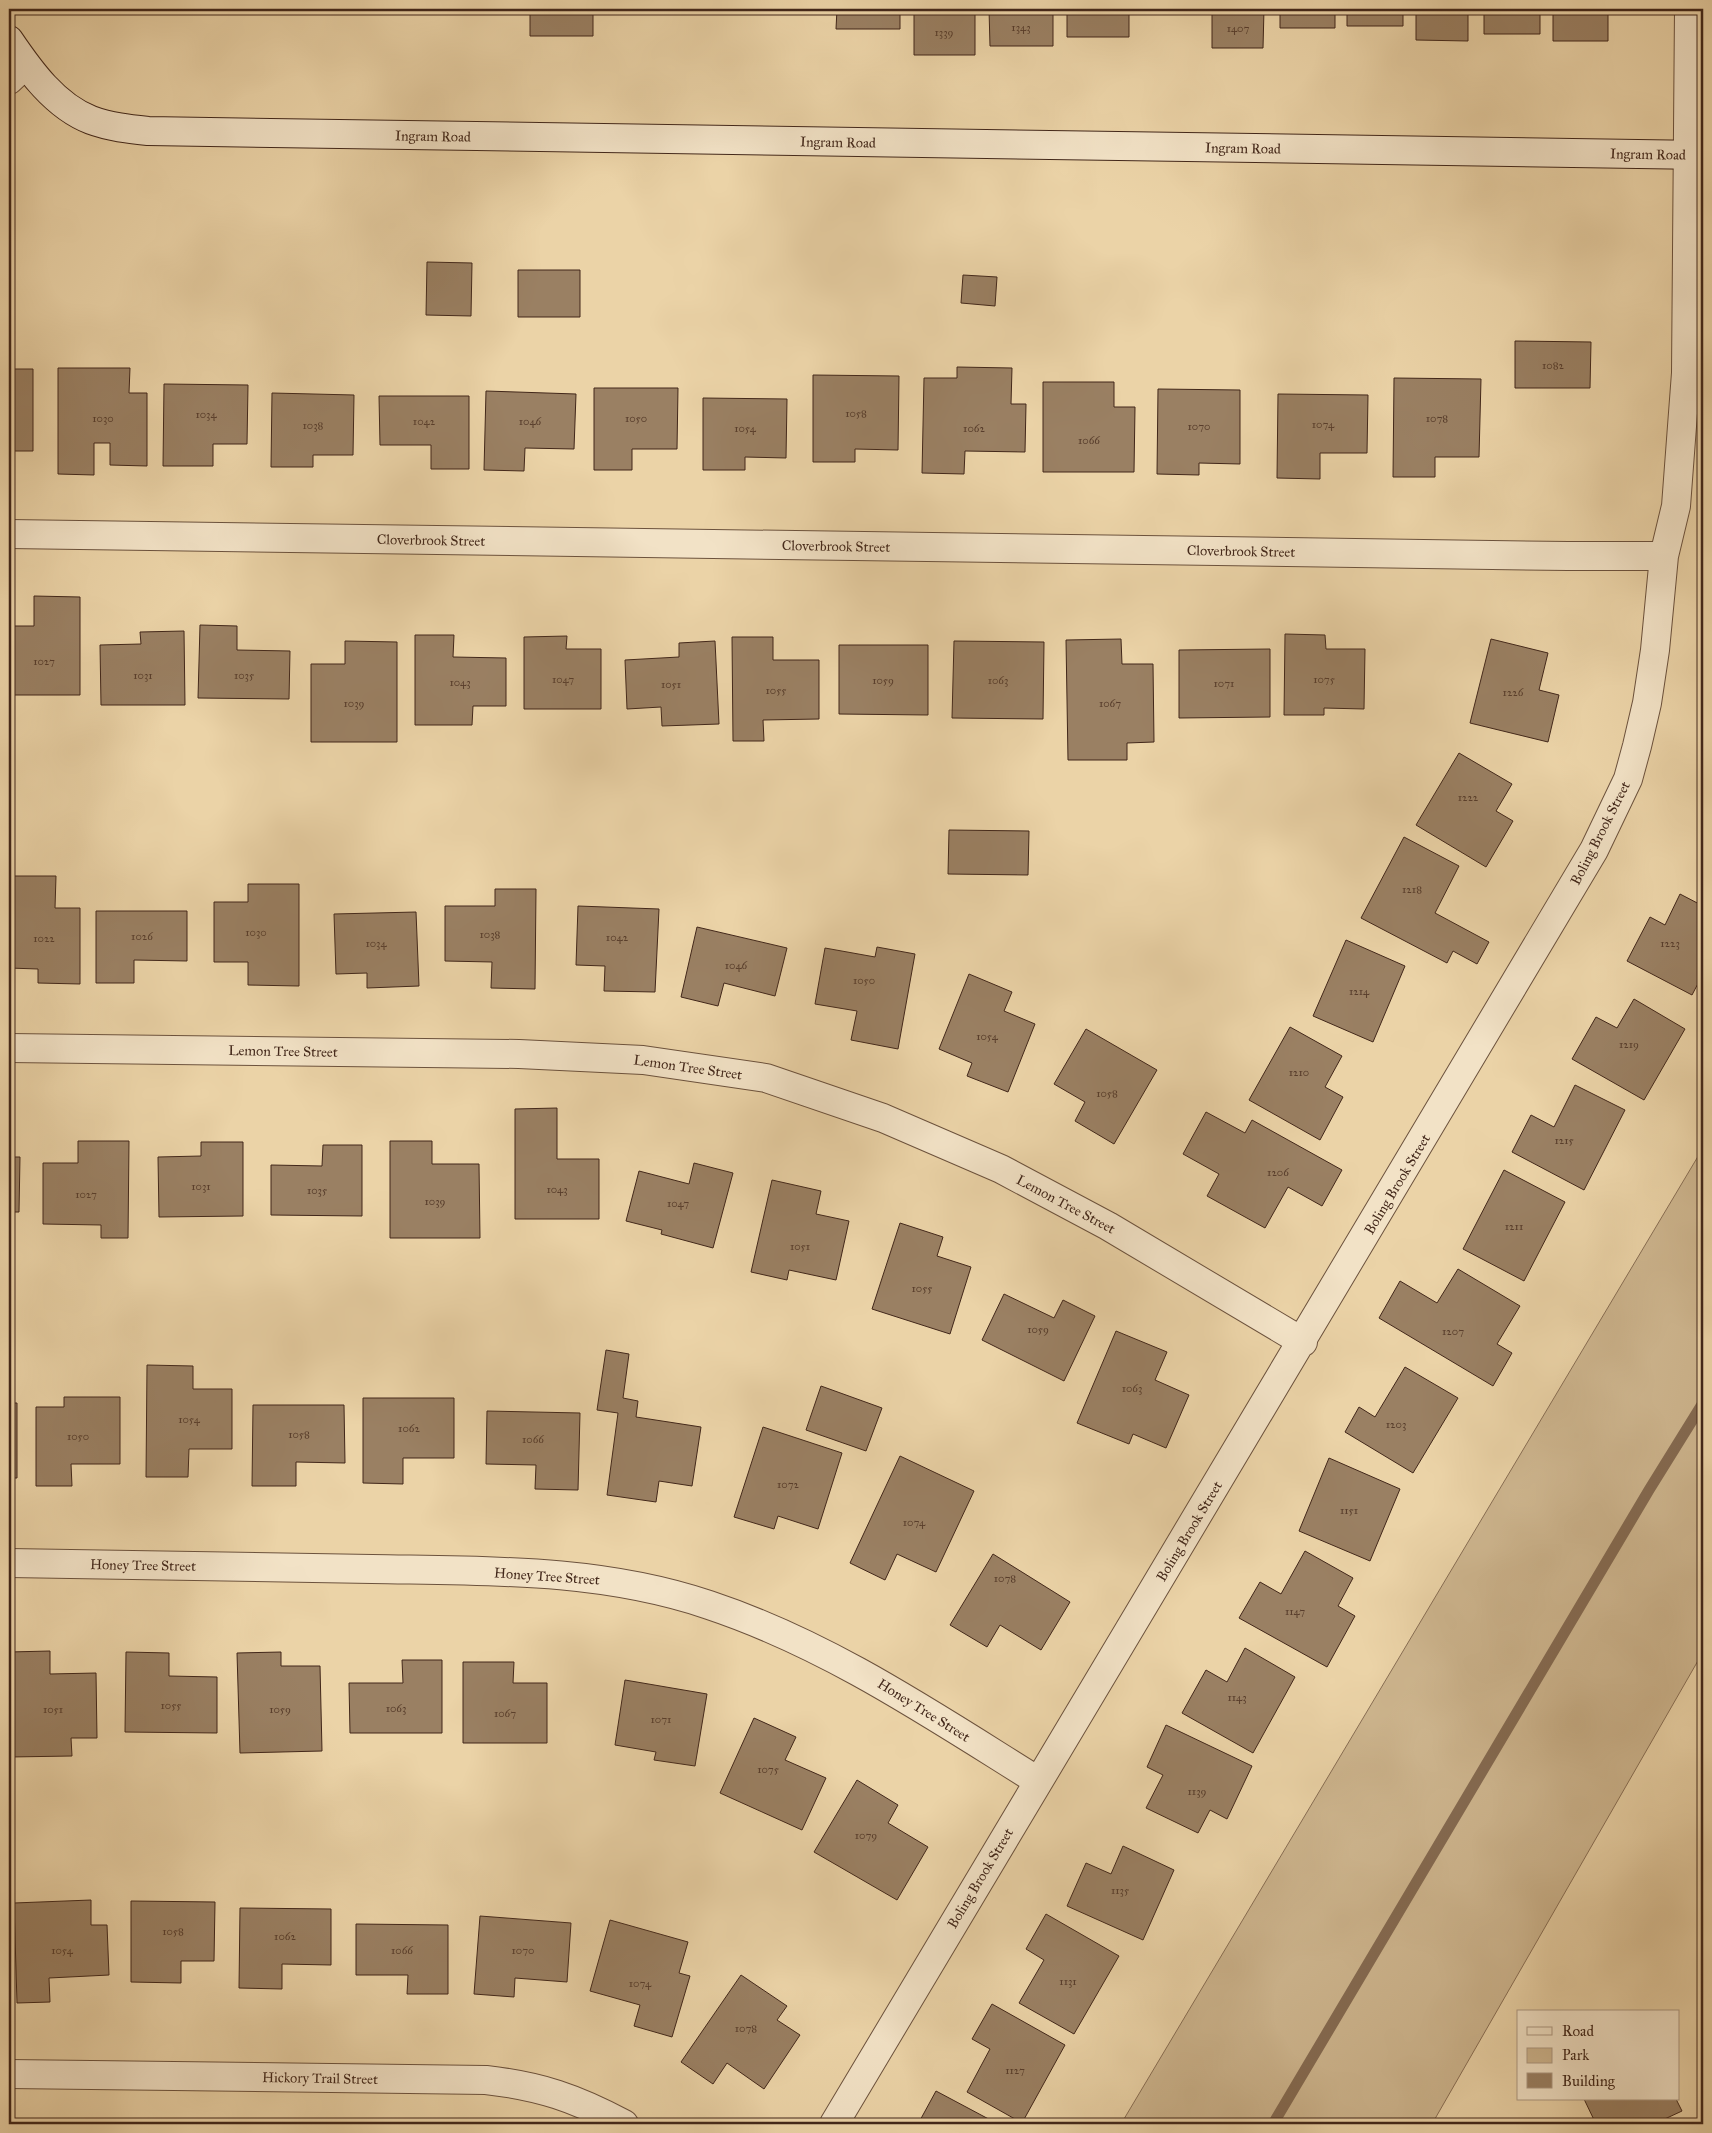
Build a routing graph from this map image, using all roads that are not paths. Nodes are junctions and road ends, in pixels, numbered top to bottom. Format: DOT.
graph roads {
  1 [pos="1689,9"];
  2 [pos="9,40"];
  3 [pos="17,72"];
  4 [pos="1696,155"];
  5 [pos="9,534"];
  6 [pos="1664,556"];
  7 [pos="9,1048"];
  8 [pos="1303,1342"];
  9 [pos="9,1563"];
  10 [pos="1038,1781"];
  11 [pos="9,2074"];
  12 [pos="624,2124"];
  13 [pos="834,2124"];
  1 -- 4 [label="street, Boling Brook Street"];
  2 -- 3 [label="street, Ingram Road"];
  3 -- 4 [label="street, Ingram Road"];
  4 -- 6 [label="street, Boling Brook Street"];
  5 -- 6 [label="street, Cloverbrook Street"];
  6 -- 8 [label="street, Boling Brook Street"];
  7 -- 8 [label="street, Lemon Tree Street"];
  8 -- 10 [label="street, Boling Brook Street"];
  9 -- 10 [label="street, Honey Tree Street"];
  10 -- 13 [label="street, Boling Brook Street"];
  11 -- 12 [label="street, Hickory Trail Street"];
}
